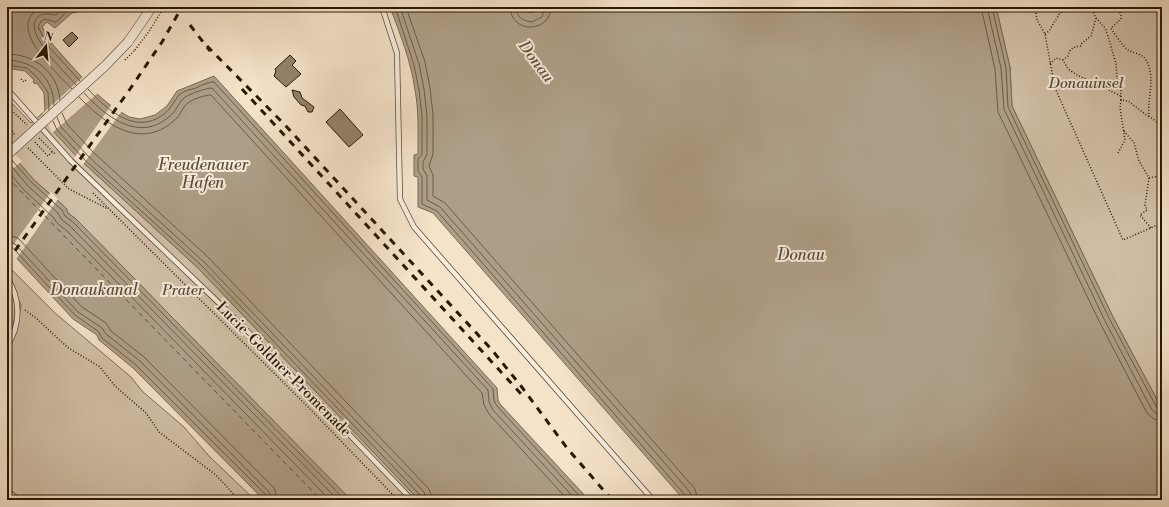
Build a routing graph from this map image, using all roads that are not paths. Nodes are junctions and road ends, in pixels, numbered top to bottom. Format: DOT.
graph roads {
  1 [pos="152,7"];
  2 [pos="382,7"];
  3 [pos="7,89"];
  4 [pos="7,155"];
  5 [pos="7,278"];
  6 [pos="9,285"];
  7 [pos="7,346"];
  8 [pos="7,491"];
  9 [pos="19,500"];
  10 [pos="412,500"];
  11 [pos="653,500"];
  1 -- 4 [label="street, bridge"];
  2 -- 11 [label="lane"];
  3 -- 10 [label="lane"];
  5 -- 6 [label="lane"];
  6 -- 7 [label="lane"];
  8 -- 9 [label="lane"];
}
